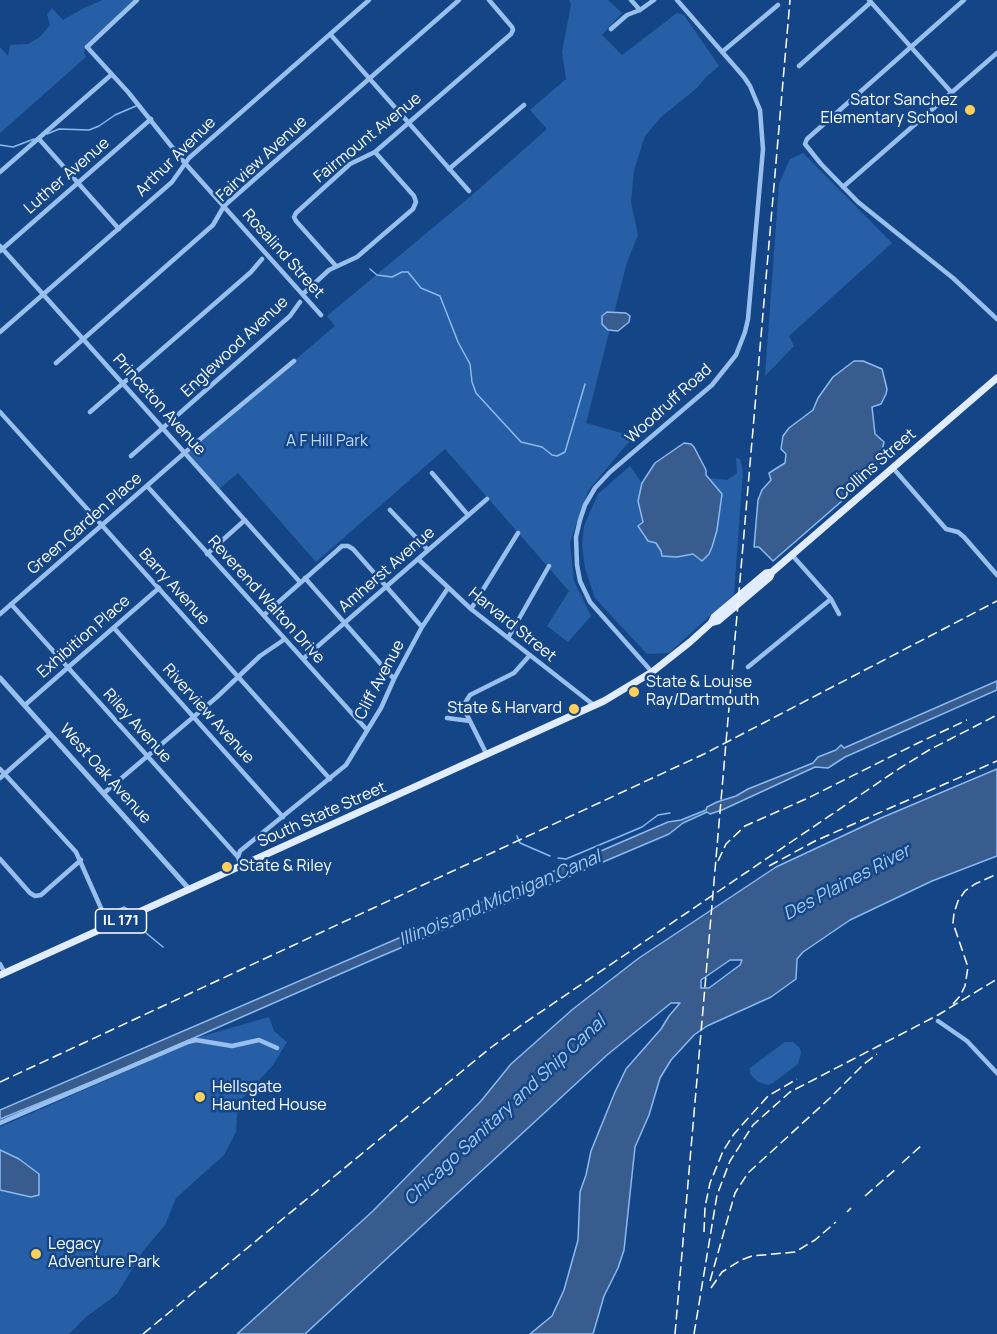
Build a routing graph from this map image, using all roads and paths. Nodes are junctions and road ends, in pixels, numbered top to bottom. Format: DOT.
graph roads {
  1 [pos="137,0"];
  2 [pos="369,0"];
  3 [pos="459,0"];
  4 [pos="489,0"];
  5 [pos="631,0"];
  6 [pos="654,0"];
  7 [pos="677,0"];
  8 [pos="688,0"];
  9 [pos="964,0"];
  10 [pos="871,1"];
  11 [pos="778,5"];
  12 [pos="682,6"];
  13 [pos="640,10"];
  14 [pos="611,29"];
  15 [pos="330,34"];
  16 [pos="910,46"];
  17 [pos="722,51"];
  18 [pos="997,53"];
  19 [pos="799,66"];
  20 [pos="111,75"];
  21 [pos="369,78"];
  22 [pos="952,93"];
  23 [pos="524,105"];
  24 [pos="151,119"];
  25 [pos="408,123"];
  26 [pos="39,139"];
  27 [pos="375,152"];
  28 [pos="184,162"];
  29 [pos="449,169"];
  30 [pos="0,172"];
  31 [pos="78,183"];
  32 [pos="843,187"];
  33 [pos="469,191"];
  34 [pos="224,206"];
  35 [pos="119,229"];
  36 [pos="1,248"];
  37 [pos="262,259"];
  38 [pos="336,266"];
  39 [pos="303,294"];
  40 [pos="43,295"];
  41 [pos="300,302"];
  42 [pos="321,315"];
  43 [pos="997,319"];
  44 [pos="0,332"];
  45 [pos="83,339"];
  46 [pos="294,361"];
  47 [pos="56,363"];
  48 [pos="997,378"];
  49 [pos="123,383"];
  50 [pos="0,412"];
  51 [pos="90,412"];
  52 [pos="164,428"];
  53 [pos="186,452"];
  54 [pos="131,456"];
  55 [pos="893,468"];
  56 [pos="432,473"];
  57 [pos="147,486"];
  58 [pos="487,499"];
  59 [pos="390,510"];
  60 [pos="468,515"];
  61 [pos="245,520"];
  62 [pos="103,525"];
  63 [pos="518,533"];
  64 [pos="428,550"];
  65 [pos="207,554"];
  66 [pos="792,555"];
  67 [pos="418,559"];
  68 [pos="549,566"];
  69 [pos="997,575"];
  70 [pos="302,580"];
  71 [pos="387,586"];
  72 [pos="159,588"];
  73 [pos="448,588"];
  74 [pos="831,599"];
  75 [pos="11,604"];
  76 [pos="471,609"];
  77 [pos="0,614"];
  78 [pos="839,614"];
  79 [pos="264,615"];
  80 [pos="344,623"];
  81 [pos="422,627"];
  82 [pos="114,628"];
  83 [pos="508,638"];
  84 [pos="285,639"];
  85 [pos="530,655"];
  86 [pos="303,659"];
  87 [pos="68,667"];
  88 [pos="748,667"];
  89 [pos="652,672"];
  90 [pos="237,675"];
  91 [pos="0,678"];
  92 [pos="394,679"];
  93 [pos="24,705"];
  94 [pos="595,706"];
  95 [pos="194,717"];
  96 [pos="447,718"];
  97 [pos="470,721"];
  98 [pos="368,730"];
  99 [pos="51,734"];
  100 [pos="487,755"];
  101 [pos="148,757"];
  102 [pos="0,769"];
  103 [pos="2,776"];
  104 [pos="330,778"];
  105 [pos="104,793"];
  106 [pos="283,817"];
  107 [pos="238,856"];
  108 [pos="0,859"];
  109 [pos="81,860"];
  110 [pos="242,866"];
  111 [pos="190,890"];
  112 [pos="109,926"];
  113 [pos="0,964"];
  114 [pos="3,974"];
  115 [pos="938,1021"];
  116 [pos="277,1048"];
  117 [pos="997,1074"];
  118 [pos="0,1123"];
  1 -- 20 [label="street, Rosalind Street"];
  2 -- 15 [label="street, Arthur Avenue"];
  3 -- 21 [label="street, Fairview Avenue"];
  4 -- 25 [label="street, Fairmount Avenue"];
  5 -- 13 [label="street"];
  6 -- 13 [label="street"];
  7 -- 12 [label="street, Woodruff Road"];
  8 -- 12 [label="street"];
  9 -- 16 [label="street"];
  10 -- 16 [label="street"];
  10 -- 19 [label="street"];
  11 -- 17 [label="street"];
  12 -- 17 [label="street, Woodruff Road"];
  13 -- 14 [label="street"];
  15 -- 21 [label="street"];
  15 -- 28 [label="street, Arthur Avenue"];
  16 -- 22 [label="street"];
  16 -- 32 [label="street"];
  17 -- 89 [label="street, Woodruff Road"];
  18 -- 22 [label="street"];
  20 -- 24 [label="street, Rosalind Street"];
  20 -- 26 [label="street"];
  21 -- 25 [label="street"];
  21 -- 34 [label="street, Fairview Avenue"];
  22 -- 32 [label="street"];
  23 -- 29 [label="street"];
  24 -- 28 [label="street, Rosalind Street"];
  24 -- 31 [label="street, Luther Avenue"];
  25 -- 27 [label="street, Fairmount Avenue"];
  25 -- 29 [label="street"];
  26 -- 30 [label="street"];
  26 -- 31 [label="street"];
  27 -- 38 [label="street, Englewood Avenue"];
  27 -- 38 [label="street, Fairmount Avenue"];
  28 -- 34 [label="street, Rosalind Street"];
  28 -- 35 [label="street, Arthur Avenue"];
  29 -- 33 [label="street"];
  31 -- 35 [label="street"];
  31 -- 36 [label="street, Luther Avenue"];
  32 -- 43 [label="street"];
  34 -- 39 [label="street, Rosalind Street"];
  34 -- 45 [label="street, Fairview Avenue"];
  35 -- 40 [label="street, Arthur Avenue"];
  36 -- 40 [label="street, Princeton Avenue"];
  37 -- 49 [label="street"];
  38 -- 39 [label="street, Englewood Avenue"];
  39 -- 42 [label="street, Rosalind Street"];
  40 -- 44 [label="street, Arthur Avenue"];
  40 -- 45 [label="street, Princeton Avenue"];
  41 -- 52 [label="street, Englewood Avenue"];
  45 -- 47 [label="street, Fairview Avenue"];
  45 -- 49 [label="street, Princeton Avenue"];
  46 -- 53 [label="street, Green Garden Place"];
  48 -- 55 [label="main road, Collins Street / IL 171"];
  49 -- 51 [label="street"];
  49 -- 52 [label="street, Princeton Avenue"];
  50 -- 62 [label="street, Barry Avenue"];
  52 -- 53 [label="street, Princeton Avenue"];
  52 -- 54 [label="street, Englewood Avenue"];
  53 -- 57 [label="street, Green Garden Place"];
  53 -- 61 [label="street, Princeton Avenue"];
  55 -- 66 [label="main road, Collins Street / IL 171"];
  55 -- 69 [label="street"];
  56 -- 60 [label="street"];
  57 -- 62 [label="street, Green Garden Place"];
  57 -- 65 [label="street, Reverend Walton Drive"];
  58 -- 60 [label="street, Amherst Avenue"];
  59 -- 64 [label="street"];
  60 -- 64 [label="street, Amherst Avenue"];
  61 -- 65 [label="street"];
  61 -- 70 [label="street, Princeton Avenue"];
  62 -- 72 [label="street, Barry Avenue"];
  62 -- 75 [label="street, Green Garden Place"];
  63 -- 76 [label="street"];
  64 -- 67 [label="street, Amherst Avenue"];
  65 -- 79 [label="street, Reverend Walton Drive"];
  66 -- 74 [label="street"];
  66 -- 89 [label="main road, Collins Street / IL 171"];
  67 -- 71 [label="street, Amherst Avenue"];
  67 -- 73 [label="street, Harvard Street"];
  68 -- 83 [label="street"];
  70 -- 71 [label="street"];
  70 -- 79 [label="street"];
  70 -- 80 [label="street, Princeton Avenue"];
  71 -- 80 [label="street, Amherst Avenue"];
  71 -- 81 [label="street"];
  72 -- 82 [label="street, Exhibition Place"];
  72 -- 90 [label="street, Barry Avenue"];
  73 -- 76 [label="street, Harvard Street"];
  73 -- 81 [label="street, Cliff Avenue"];
  74 -- 78 [label="street"];
  74 -- 88 [label="street"];
  75 -- 77 [label="street, Green Garden Place"];
  75 -- 87 [label="street, Riley Avenue"];
  76 -- 83 [label="street, Harvard Street"];
  79 -- 84 [label="street, Reverend Walton Drive"];
  80 -- 86 [label="street, Amherst Avenue"];
  80 -- 92 [label="street, Princeton Avenue"];
  81 -- 92 [label="street, Cliff Avenue"];
  82 -- 87 [label="street, Exhibition Place"];
  82 -- 95 [label="street, Riverview Avenue"];
  83 -- 85 [label="street, Harvard Street"];
  84 -- 86 [label="street, Reverend Walton Drive"];
  84 -- 90 [label="street"];
  85 -- 94 [label="street, Harvard Street"];
  85 -- 97 [label="street"];
  86 -- 98 [label="street, Reverend Walton Drive"];
  87 -- 93 [label="street, Exhibition Place"];
  87 -- 101 [label="street, Riley Avenue"];
  89 -- 94 [label="main road, South State Street / IL 171"];
  90 -- 95 [label="street"];
  90 -- 104 [label="street, Barry Avenue"];
  91 -- 93 [label="street, West Oak Avenue"];
  92 -- 98 [label="street, Cliff Avenue"];
  93 -- 99 [label="street, West Oak Avenue"];
  94 -- 100 [label="main road, South State Street / IL 171"];
  95 -- 101 [label="street"];
  95 -- 106 [label="street, Riverview Avenue"];
  96 -- 97 [label="street"];
  97 -- 100 [label="street"];
  98 -- 104 [label="street, Cliff Avenue"];
  99 -- 103 [label="street"];
  99 -- 105 [label="street, West Oak Avenue"];
  100 -- 110 [label="main road, South State Street / IL 171"];
  101 -- 105 [label="street"];
  101 -- 107 [label="street, Riley Avenue"];
  102 -- 103 [label="street"];
  103 -- 109 [label="street"];
  104 -- 106 [label="street, Cliff Avenue"];
  105 -- 111 [label="street, West Oak Avenue"];
  106 -- 107 [label="street, Cliff Avenue"];
  107 -- 110 [label="street, Riley Avenue"];
  108 -- 109 [label="street"];
  109 -- 112 [label="street"];
  110 -- 111 [label="main road, South State Street / IL 171"];
  111 -- 112 [label="main road, South State Street / IL 171"];
  112 -- 114 [label="main road, South State Street / IL 171"];
  113 -- 114 [label="street"];
  115 -- 117 [label="street"];
  116 -- 118 [label="street"];
}
